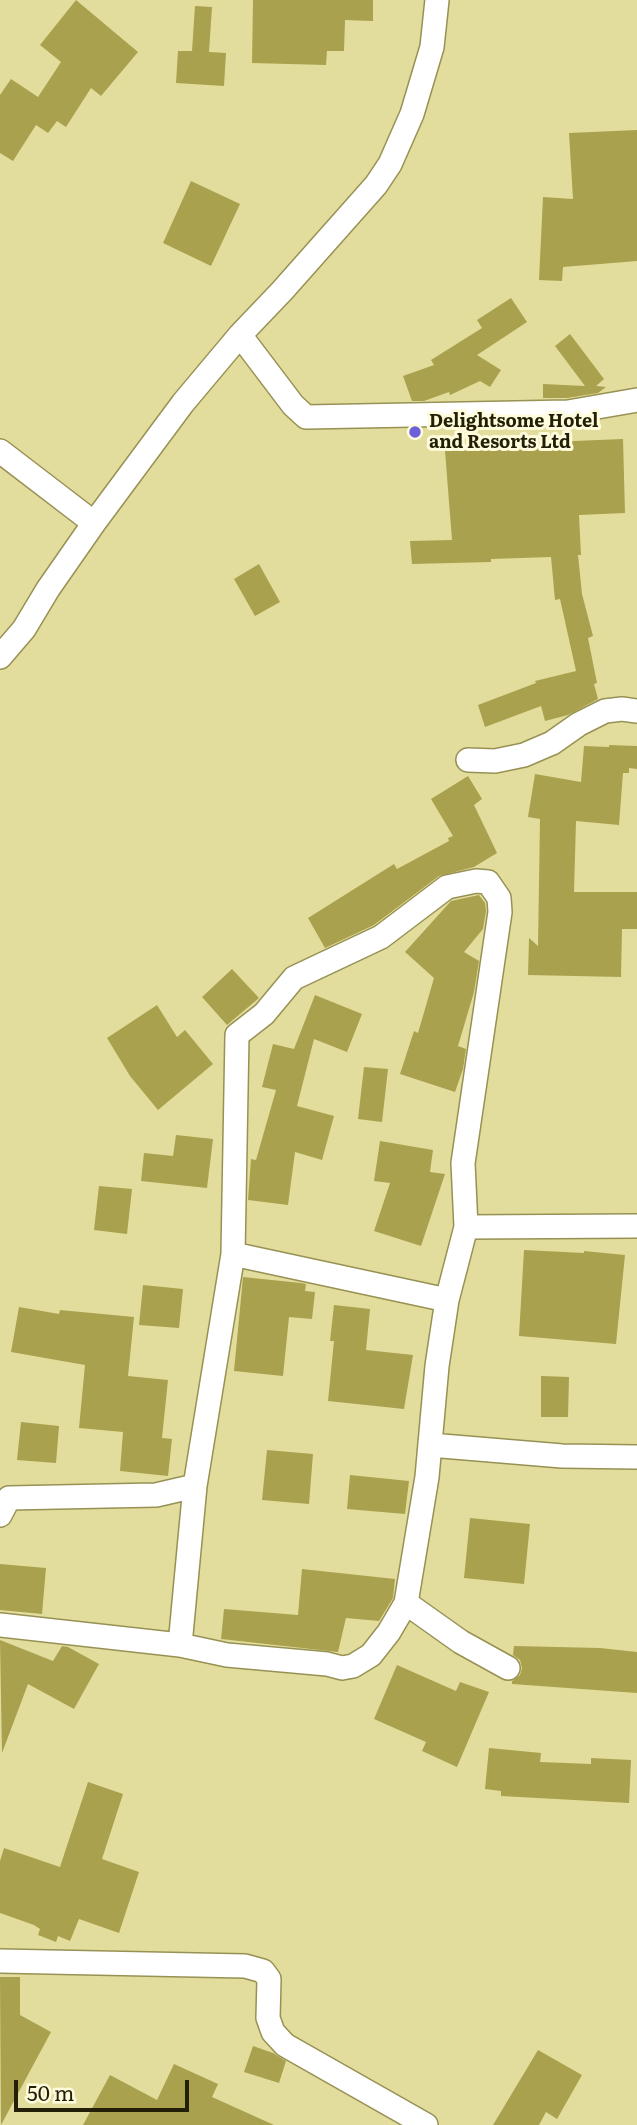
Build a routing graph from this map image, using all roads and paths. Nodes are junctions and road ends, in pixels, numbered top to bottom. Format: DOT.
graph roads {
  1 [pos="437,0"];
  2 [pos="240,335"];
  3 [pos="637,400"];
  4 [pos="0,451"];
  5 [pos="94,523"];
  6 [pos="0,657"];
  7 [pos="637,710"];
  8 [pos="468,760"];
  9 [pos="637,1226"];
  10 [pos="466,1227"];
  11 [pos="233,1254"];
  12 [pos="447,1300"];
  13 [pos="430,1445"];
  14 [pos="637,1457"];
  15 [pos="195,1486"];
  16 [pos="0,1515"];
  17 [pos="406,1603"];
  18 [pos="0,1625"];
  19 [pos="180,1645"];
  20 [pos="508,1668"];
  21 [pos="0,1961"];
  22 [pos="426,2125"];
  1 -- 2 [label="street"];
  2 -- 3 [label="street"];
  2 -- 5 [label="street"];
  4 -- 5 [label="street"];
  5 -- 6 [label="street"];
  7 -- 8 [label="street"];
  9 -- 10 [label="street"];
  10 -- 11 [label="street"];
  10 -- 12 [label="street"];
  11 -- 12 [label="street"];
  11 -- 15 [label="street"];
  12 -- 13 [label="street"];
  13 -- 14 [label="street"];
  13 -- 17 [label="street"];
  15 -- 16 [label="street"];
  15 -- 19 [label="street"];
  17 -- 19 [label="street"];
  17 -- 20 [label="street"];
  18 -- 19 [label="street"];
  21 -- 22 [label="street"];
}
